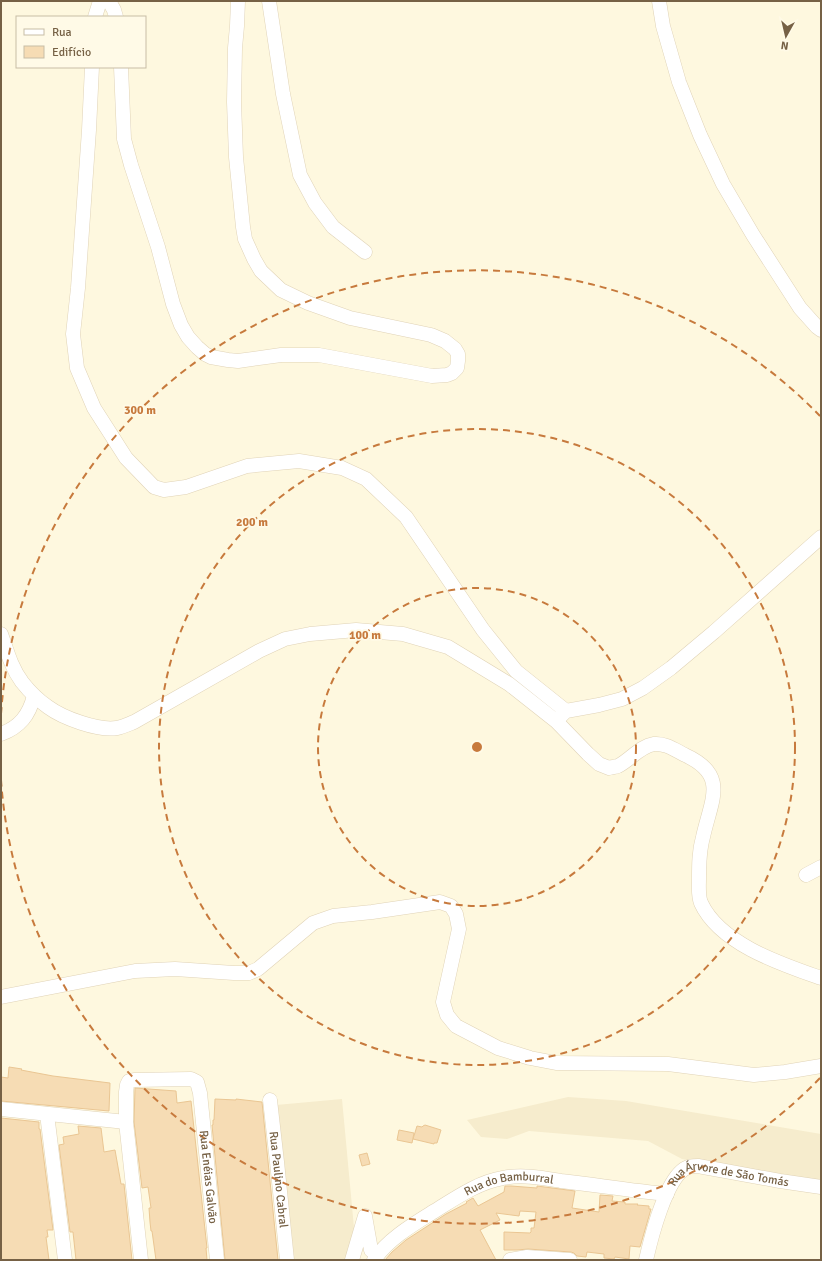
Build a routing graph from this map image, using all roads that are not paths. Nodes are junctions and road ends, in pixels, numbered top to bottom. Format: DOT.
graph roads {
  1 [pos="100,1"];
  2 [pos="109,1"];
  3 [pos="238,1"];
  4 [pos="270,1"];
  5 [pos="658,1"];
  6 [pos="95,16"];
  7 [pos="116,16"];
  8 [pos="92,68"];
  9 [pos="121,68"];
  10 [pos="365,252"];
  11 [pos="821,330"];
  12 [pos="821,537"];
  13 [pos="1,634"];
  14 [pos="34,696"];
  15 [pos="566,711"];
  16 [pos="556,721"];
  17 [pos="1,734"];
  18 [pos="821,867"];
  19 [pos="806,875"];
  20 [pos="821,978"];
  21 [pos="1,996"];
  22 [pos="821,1066"];
  23 [pos="270,1100"];
  24 [pos="1,1109"];
  25 [pos="47,1114"];
  26 [pos="126,1122"];
  27 [pos="821,1187"];
  28 [pos="667,1194"];
  29 [pos="375,1257"];
  30 [pos="65,1260"];
  31 [pos="141,1260"];
  32 [pos="217,1260"];
  33 [pos="287,1260"];
  34 [pos="352,1260"];
  35 [pos="510,1260"];
  36 [pos="570,1260"];
  37 [pos="646,1260"];
  1 -- 6 [label="street"];
  2 -- 7 [label="street"];
  3 -- 9 [label="street"];
  4 -- 10 [label="street"];
  5 -- 11 [label="street"];
  8 -- 15 [label="street"];
  12 -- 15 [label="street"];
  13 -- 14 [label="street"];
  14 -- 16 [label="street"];
  14 -- 17 [label="street"];
  15 -- 16 [label="street"];
  16 -- 20 [label="street"];
  18 -- 19 [label="street"];
  21 -- 22 [label="street"];
  23 -- 33 [label="street, Rua Paulino Cabral"];
  24 -- 25 [label="street"];
  25 -- 26 [label="street"];
  25 -- 30 [label="street"];
  26 -- 31 [label="street"];
  26 -- 32 [label="street, Rua Enéias Galvão"];
  27 -- 28 [label="street, Rua Árvore de São Tomás"];
  28 -- 29 [label="street, Rua do Bamburral"];
  28 -- 37 [label="street, Rua Árvore de São Tomás"];
  29 -- 34 [label="street"];
  35 -- 36 [label="street"];
}
